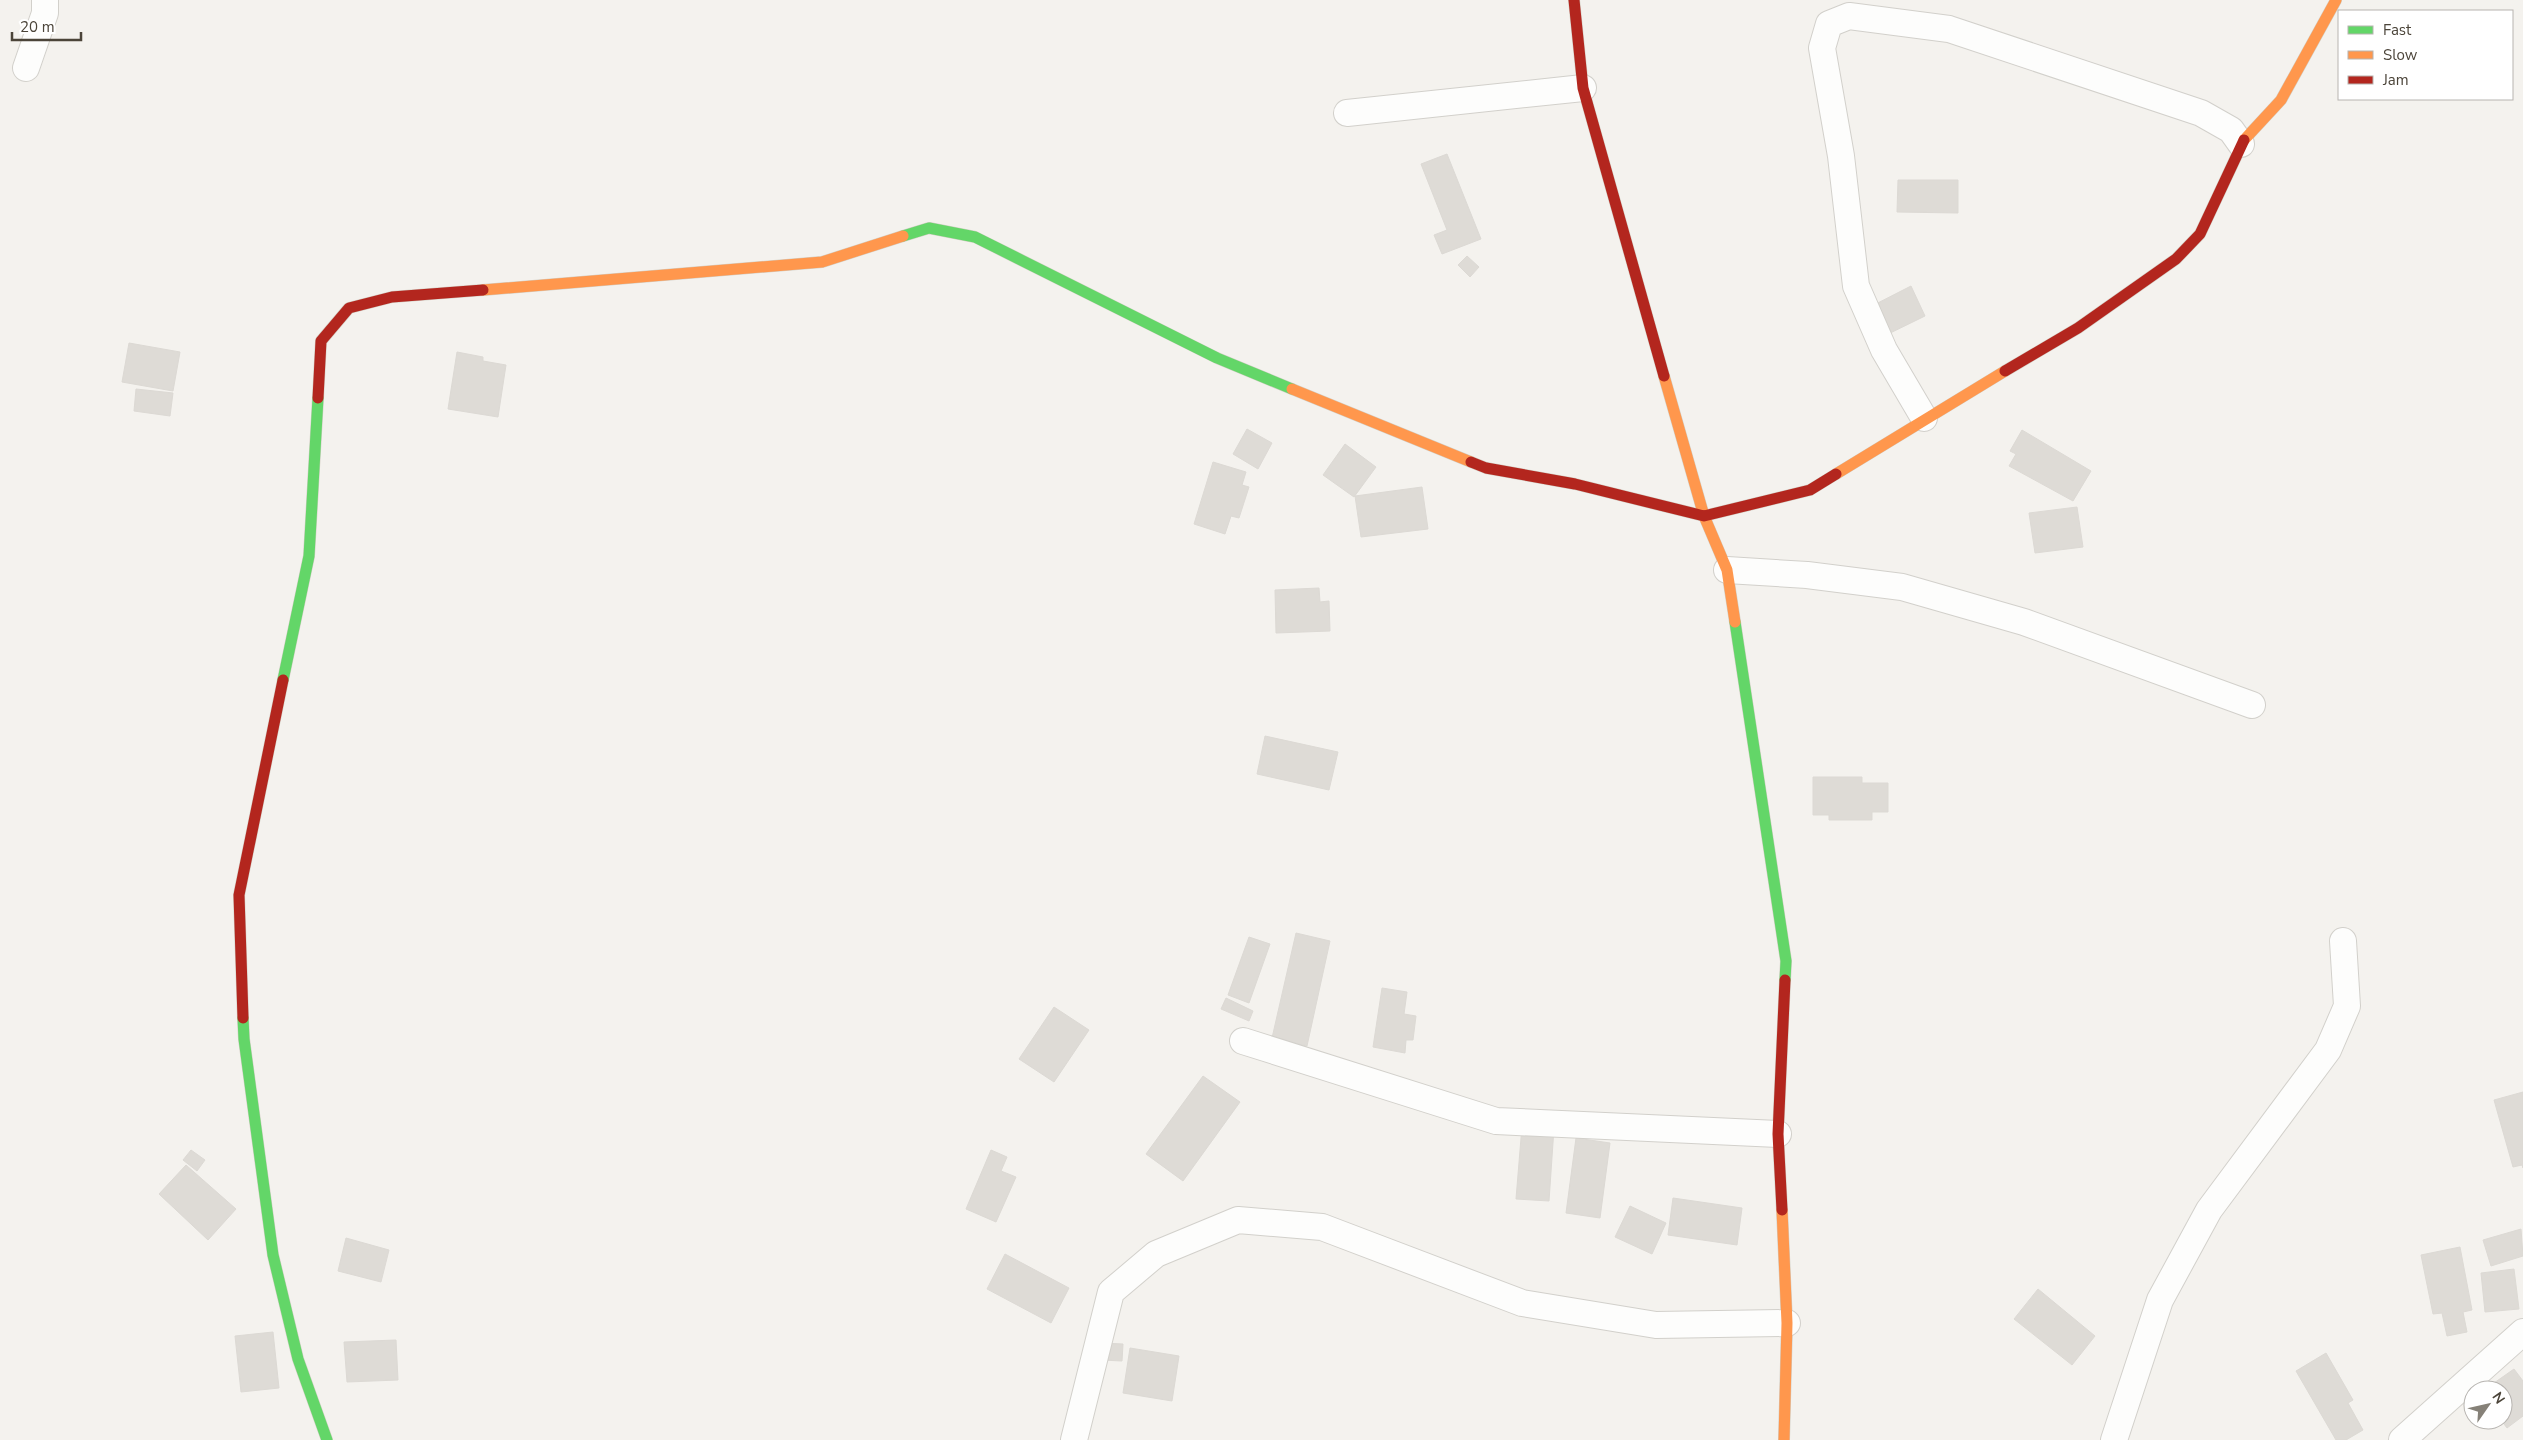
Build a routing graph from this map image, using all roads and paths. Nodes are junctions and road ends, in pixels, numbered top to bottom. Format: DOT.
graph roads {
  1 [pos="45,0"];
  2 [pos="1574,0"];
  3 [pos="2336,0"];
  4 [pos="26,68"];
  5 [pos="1583,88"];
  6 [pos="1347,113"];
  7 [pos="2242,144"];
  8 [pos="1924,418"];
  9 [pos="1704,516"];
  10 [pos="1727,570"];
  11 [pos="2252,705"];
  12 [pos="2343,941"];
  13 [pos="1243,1041"];
  14 [pos="1778,1134"];
  15 [pos="1787,1323"];
  16 [pos="2523,1332"];
  17 [pos="327,1440"];
  18 [pos="1074,1440"];
  19 [pos="1784,1440"];
  20 [pos="2114,1440"];
  21 [pos="2402,1440"];
  1 -- 4 [label="street"];
  2 -- 5 [label="street"];
  3 -- 7 [label="street"];
  5 -- 6 [label="street"];
  5 -- 9 [label="street"];
  7 -- 8 [label="street"];
  7 -- 8 [label="street"];
  8 -- 9 [label="street"];
  9 -- 10 [label="street"];
  9 -- 17 [label="street"];
  10 -- 11 [label="street"];
  10 -- 14 [label="street"];
  12 -- 20 [label="street"];
  13 -- 14 [label="street"];
  14 -- 15 [label="street"];
  15 -- 18 [label="street"];
  15 -- 19 [label="street"];
  16 -- 21 [label="street"];
}
